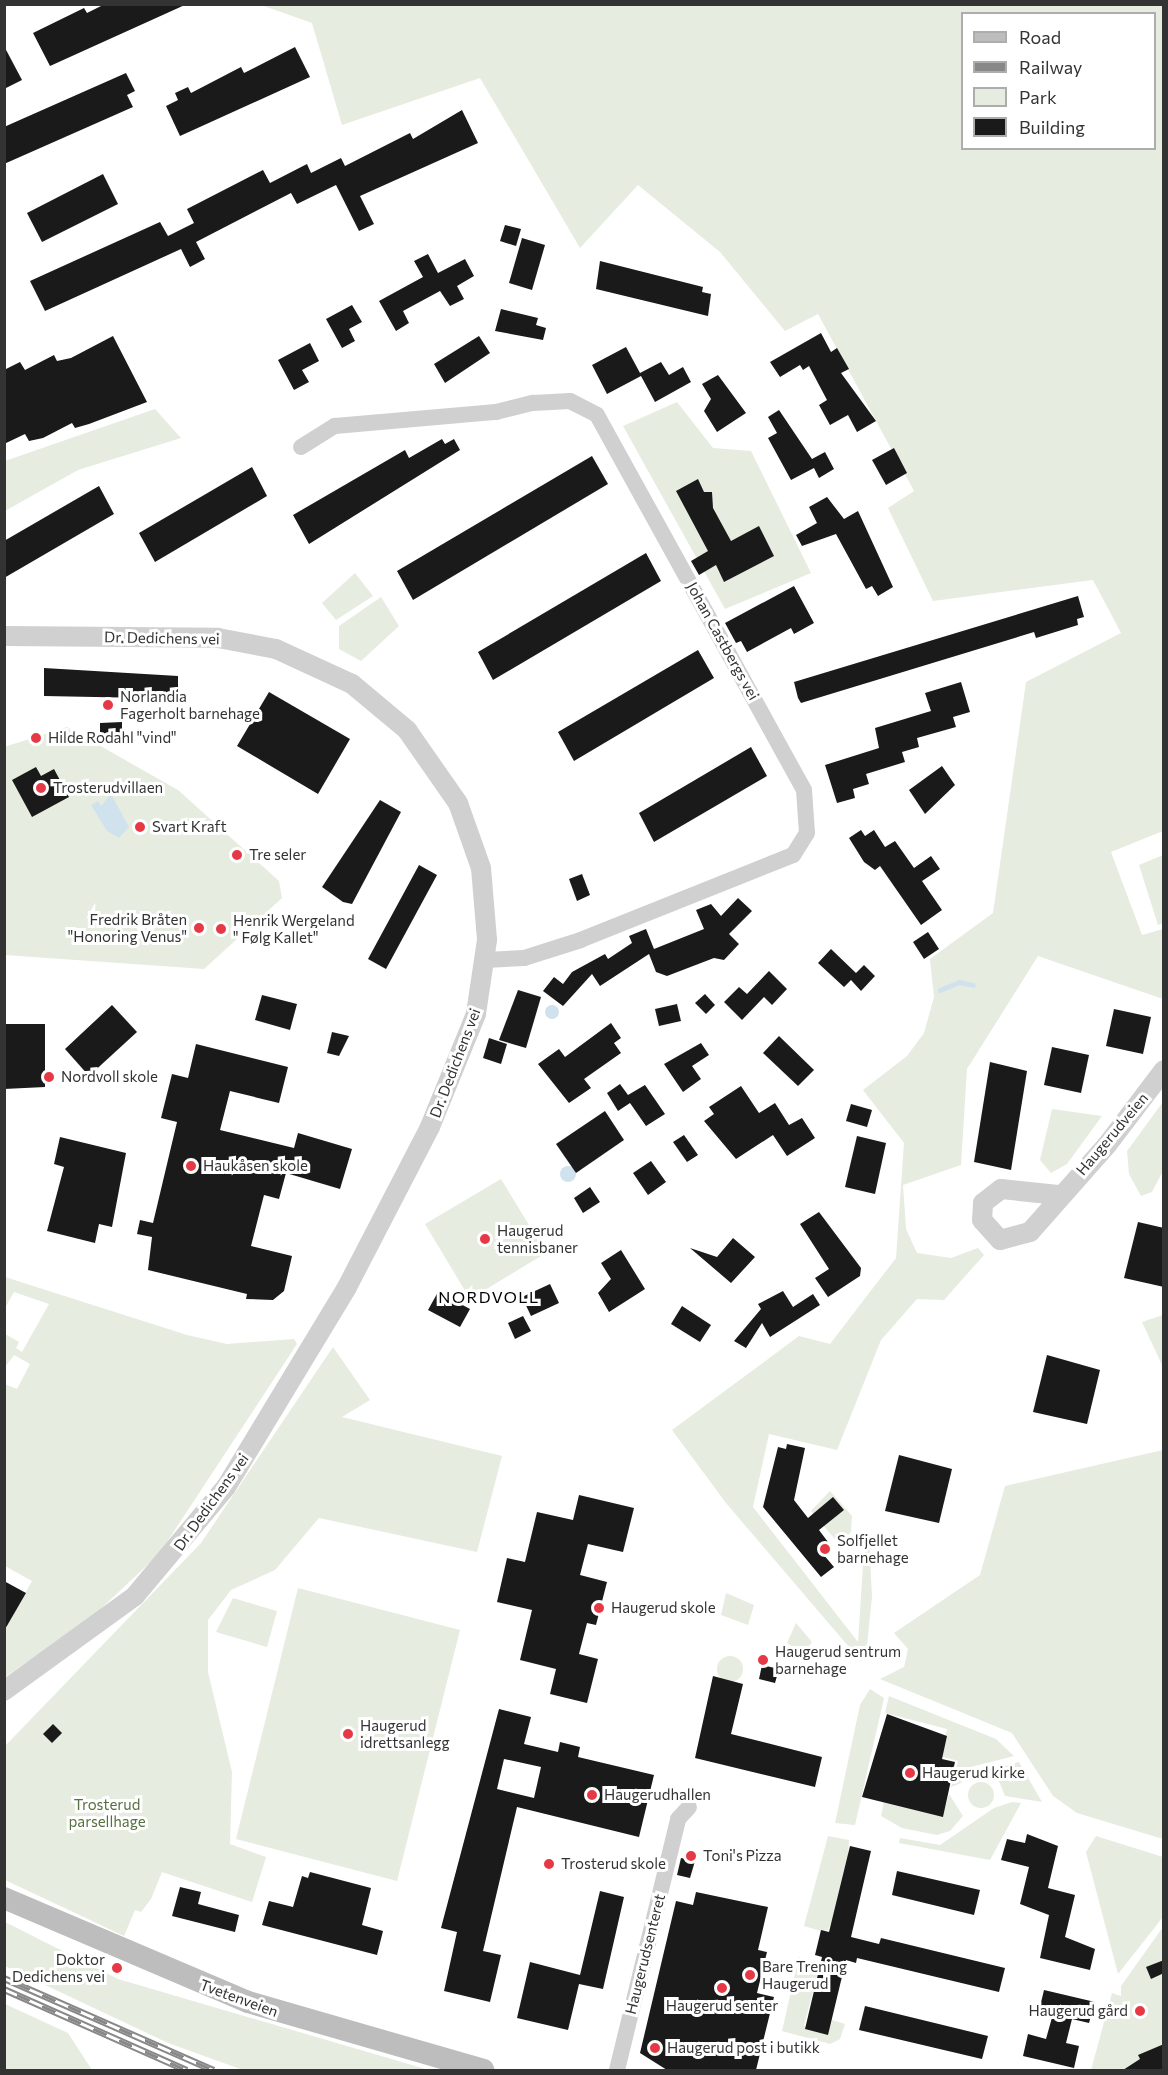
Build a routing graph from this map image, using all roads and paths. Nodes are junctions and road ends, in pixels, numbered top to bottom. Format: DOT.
graph roads {
  1 [pos="301,447"];
  2 [pos="4,636"];
  3 [pos="486,960"];
  4 [pos="1164,1070"];
  5 [pos="1058,1195"];
  6 [pos="4,1691"];
  7 [pos="689,1807"];
  8 [pos="4,1898"];
  9 [pos="483,2070"];
  10 [pos="617,2070"];
  1 -- 3 [label="street, Johan Castbergs vei"];
  2 -- 3 [label="street, Dr. Dedichens vei"];
  3 -- 6 [label="street, Dr. Dedichens vei"];
  4 -- 5 [label="street, Haugerudveien"];
  7 -- 10 [label="street, Haugerudsenteret"];
  8 -- 9 [label="main road, Tvetenveien"];
}
